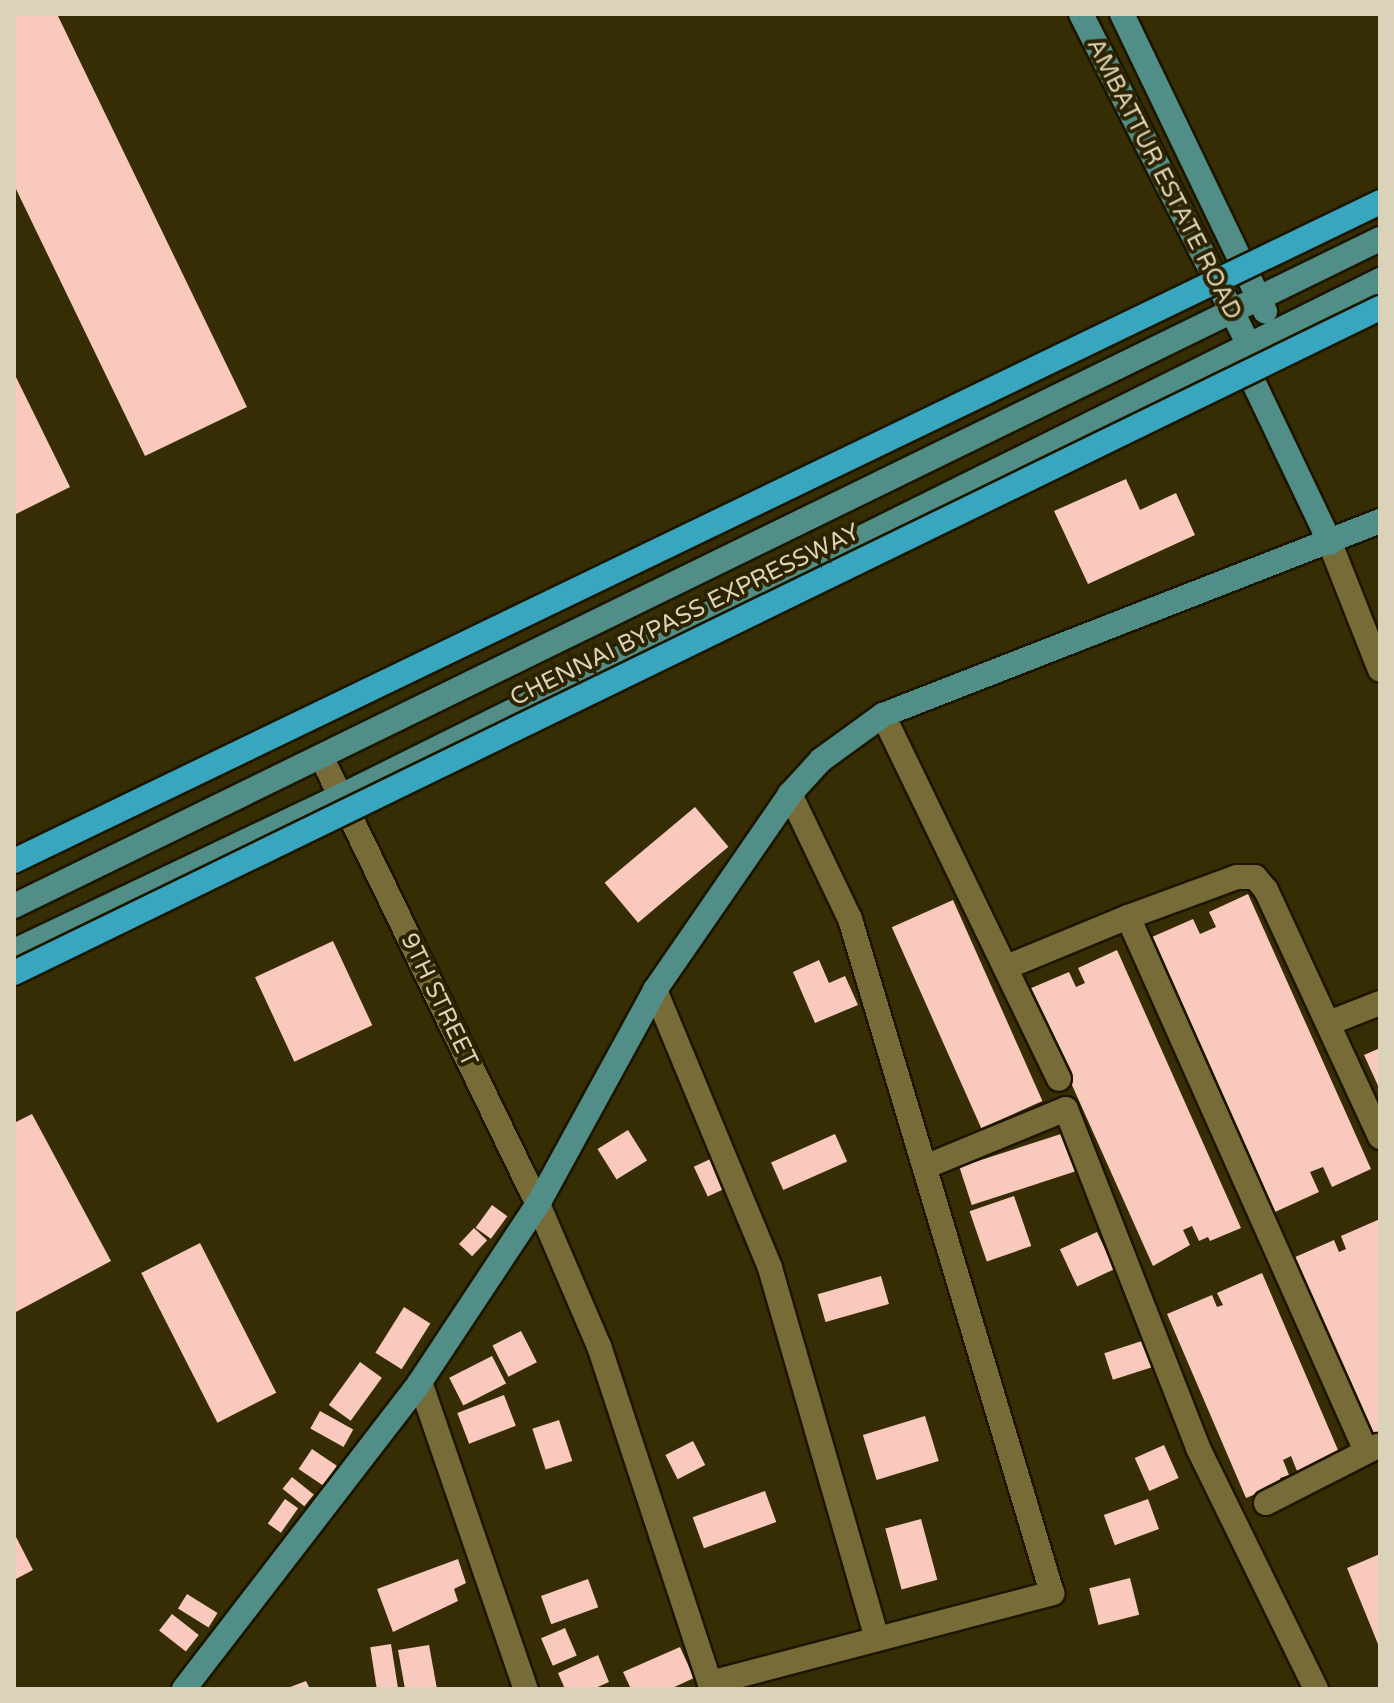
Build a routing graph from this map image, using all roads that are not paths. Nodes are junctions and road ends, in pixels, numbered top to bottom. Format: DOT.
graph roads {
  1 [pos="1081,14"];
  2 [pos="1122,14"];
  3 [pos="1207,199"];
  4 [pos="1380,202"];
  5 [pos="1180,212"];
  6 [pos="1380,239"];
  7 [pos="1380,280"];
  8 [pos="1259,298"];
  9 [pos="1380,308"];
  10 [pos="1231,311"];
  11 [pos="1275,331"];
  12 [pos="1243,347"];
  13 [pos="1380,521"];
  14 [pos="1330,543"];
  15 [pos="1380,670"];
  16 [pos="883,715"];
  17 [pos="322,758"];
  18 [pos="790,794"];
  19 [pos="339,797"];
  20 [pos="14,861"];
  21 [pos="14,906"];
  22 [pos="1128,917"];
  23 [pos="14,951"];
  24 [pos="1009,966"];
  25 [pos="14,973"];
  26 [pos="655,990"];
  27 [pos="1380,1003"];
  28 [pos="1329,1023"];
  29 [pos="1059,1079"];
  30 [pos="1380,1137"];
  31 [pos="925,1167"];
  32 [pos="538,1204"];
  33 [pos="420,1382"];
  34 [pos="1373,1448"];
  35 [pos="1266,1503"];
  36 [pos="876,1636"];
  37 [pos="711,1686"];
  38 [pos="184,1689"];
  39 [pos="526,1689"];
  40 [pos="1316,1689"];
  1 -- 5 [label="main road, AMBATTUR ESTATE ROAD"];
  2 -- 3 [label="main road, AMBATTUR ESTATE ROAD"];
  3 -- 5 [label="main road"];
  3 -- 8 [label="main road, AMBATTUR ESTATE ROAD"];
  4 -- 20 [label="highway, bridge"];
  5 -- 10 [label="main road, AMBATTUR ESTATE ROAD"];
  6 -- 8 [label="main road"];
  7 -- 11 [label="main road"];
  8 -- 10 [label="main road"];
  8 -- 11 [label="main road, AMBATTUR ESTATE ROAD"];
  9 -- 25 [label="highway, CHENNAI BYPASS EXPRESSWAY, bridge"];
  10 -- 12 [label="main road, AMBATTUR ESTATE ROAD"];
  10 -- 17 [label="main road"];
  11 -- 12 [label="main road"];
  12 -- 14 [label="main road, AMBATTUR ESTATE ROAD"];
  12 -- 19 [label="main road"];
  13 -- 14 [label="main road"];
  14 -- 15 [label="street"];
  14 -- 16 [label="main road"];
  16 -- 18 [label="main road"];
  16 -- 24 [label="street"];
  17 -- 19 [label="street, 9TH STREET"];
  17 -- 21 [label="main road"];
  18 -- 26 [label="main road"];
  18 -- 31 [label="street"];
  19 -- 23 [label="main road"];
  19 -- 32 [label="street, 9TH STREET"];
  22 -- 24 [label="street"];
  22 -- 28 [label="street"];
  22 -- 34 [label="street"];
  24 -- 29 [label="street"];
  26 -- 32 [label="main road"];
  26 -- 36 [label="street"];
  27 -- 28 [label="street"];
  28 -- 30 [label="street"];
  31 -- 36 [label="street"];
  31 -- 40 [label="street"];
  32 -- 33 [label="main road"];
  32 -- 37 [label="street, 9TH STREET"];
  33 -- 38 [label="main road"];
  33 -- 39 [label="street"];
  34 -- 35 [label="street"];
  36 -- 37 [label="street"];
}
